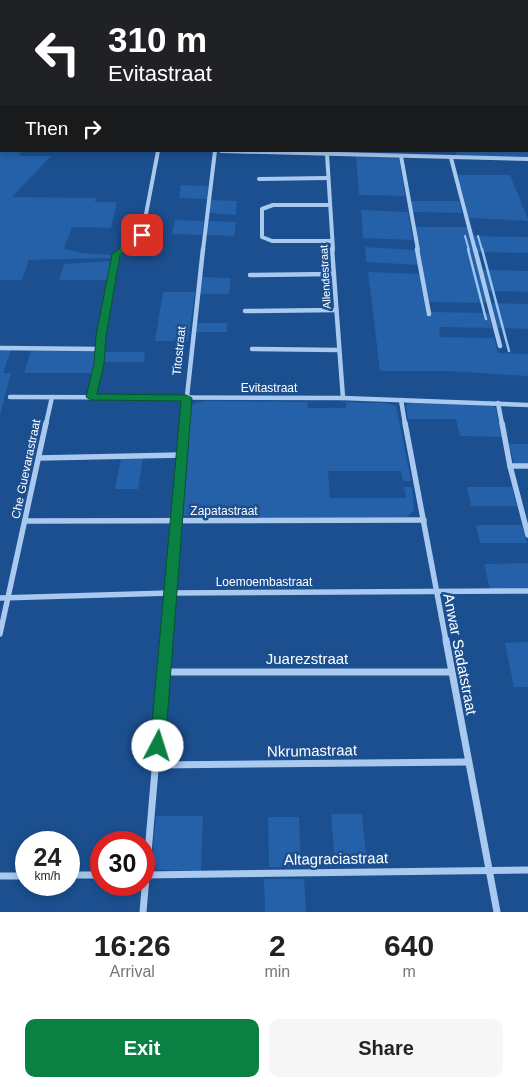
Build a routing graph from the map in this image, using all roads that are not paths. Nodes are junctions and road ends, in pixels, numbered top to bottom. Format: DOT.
graph roads {
  1 [pos="158,152"];
  2 [pos="215,152"];
  3 [pos="242,152"];
  4 [pos="298,152"];
  5 [pos="425,152"];
  6 [pos="365,153"];
  7 [pos="327,154"];
  8 [pos="401,156"];
  9 [pos="426,157"];
  10 [pos="450,158"];
  11 [pos="528,159"];
  12 [pos="328,178"];
  13 [pos="258,179"];
  14 [pos="329,205"];
  15 [pos="332,241"];
  16 [pos="250,274"];
  17 [pos="334,274"];
  18 [pos="336,310"];
  19 [pos="246,311"];
  20 [pos="429,314"];
  21 [pos="500,346"];
  22 [pos="0,348"];
  23 [pos="100,349"];
  24 [pos="252,349"];
  25 [pos="339,350"];
  26 [pos="10,397"];
  27 [pos="52,397"];
  28 [pos="91,397"];
  29 [pos="186,398"];
  30 [pos="343,398"];
  31 [pos="401,400"];
  32 [pos="498,403"];
  33 [pos="528,405"];
  34 [pos="182,455"];
  35 [pos="39,458"];
  36 [pos="510,466"];
  37 [pos="528,466"];
  38 [pos="424,520"];
  39 [pos="25,521"];
  40 [pos="176,521"];
  41 [pos="526,523"];
  42 [pos="528,535"];
  43 [pos="528,591"];
  44 [pos="436,592"];
  45 [pos="170,593"];
  46 [pos="0,598"];
  47 [pos="8,598"];
  48 [pos="0,634"];
  49 [pos="164,672"];
  50 [pos="451,672"];
  51 [pos="468,762"];
  52 [pos="156,765"];
  53 [pos="149,831"];
  54 [pos="488,870"];
  55 [pos="528,870"];
  56 [pos="155,875"];
  57 [pos="0,876"];
  58 [pos="15,876"];
  59 [pos="144,896"];
  60 [pos="143,912"];
  61 [pos="497,912"];
  1 -- 23 [label="street"];
  2 -- 29 [label="street, Titostraat"];
  3 -- 4 [label="street"];
  4 -- 7 [label="street"];
  5 -- 9 [label="street"];
  6 -- 7 [label="street"];
  6 -- 8 [label="street"];
  7 -- 12 [label="street, Allendestraat"];
  8 -- 9 [label="street"];
  8 -- 20 [label="street"];
  9 -- 10 [label="street"];
  10 -- 11 [label="street"];
  10 -- 21 [label="street"];
  12 -- 13 [label="street"];
  12 -- 14 [label="street, Allendestraat"];
  14 -- 15 [label="street, Allendestraat"];
  14 -- 15 [label="street"];
  15 -- 17 [label="street, Allendestraat"];
  16 -- 17 [label="street"];
  17 -- 18 [label="street, Allendestraat"];
  18 -- 19 [label="street"];
  18 -- 25 [label="street, Allendestraat"];
  22 -- 23 [label="street"];
  23 -- 28 [label="street"];
  24 -- 25 [label="street"];
  25 -- 30 [label="street, Allendestraat"];
  26 -- 27 [label="street, Evitastraat"];
  27 -- 28 [label="street, Evitastraat"];
  27 -- 35 [label="street, Che Guevarastraat"];
  28 -- 29 [label="street, Evitastraat"];
  29 -- 30 [label="street, Evitastraat"];
  29 -- 34 [label="street, Titostraat"];
  30 -- 31 [label="street, Evitastraat"];
  31 -- 32 [label="street, Evitastraat"];
  31 -- 38 [label="street, Anwar Sadatstraat"];
  32 -- 33 [label="street, Evitastraat"];
  32 -- 36 [label="street"];
  34 -- 35 [label="street"];
  34 -- 40 [label="street, Titostraat"];
  35 -- 39 [label="street, Che Guevarastraat"];
  36 -- 37 [label="street"];
  36 -- 41 [label="street"];
  38 -- 40 [label="street, Zapatastraat"];
  38 -- 44 [label="street, Anwar Sadatstraat"];
  39 -- 40 [label="street, Zapatastraat"];
  39 -- 47 [label="street, Che Guevarastraat"];
  40 -- 45 [label="street, Titostraat"];
  41 -- 42 [label="street"];
  43 -- 44 [label="street, Loemoembastraat"];
  44 -- 45 [label="street, Loemoembastraat"];
  44 -- 50 [label="street, Anwar Sadatstraat"];
  45 -- 47 [label="street, Loemoembastraat"];
  45 -- 49 [label="street, Titostraat"];
  46 -- 47 [label="street, Loemoembastraat"];
  47 -- 48 [label="street, Che Guevarastraat"];
  49 -- 50 [label="street, Juarezstraat"];
  49 -- 52 [label="street, Titostraat"];
  50 -- 51 [label="street, Anwar Sadatstraat"];
  51 -- 52 [label="street, Nkrumastraat"];
  51 -- 54 [label="street, Anwar Sadatstraat"];
  52 -- 53 [label="street, Titostraat"];
  54 -- 55 [label="street, Altagraciastraat"];
  54 -- 56 [label="street, Altagraciastraat"];
  54 -- 61 [label="street, Anwar Sadatstraat"];
  57 -- 58 [label="street"];
  59 -- 60 [label="street, Titostraat"];
}
